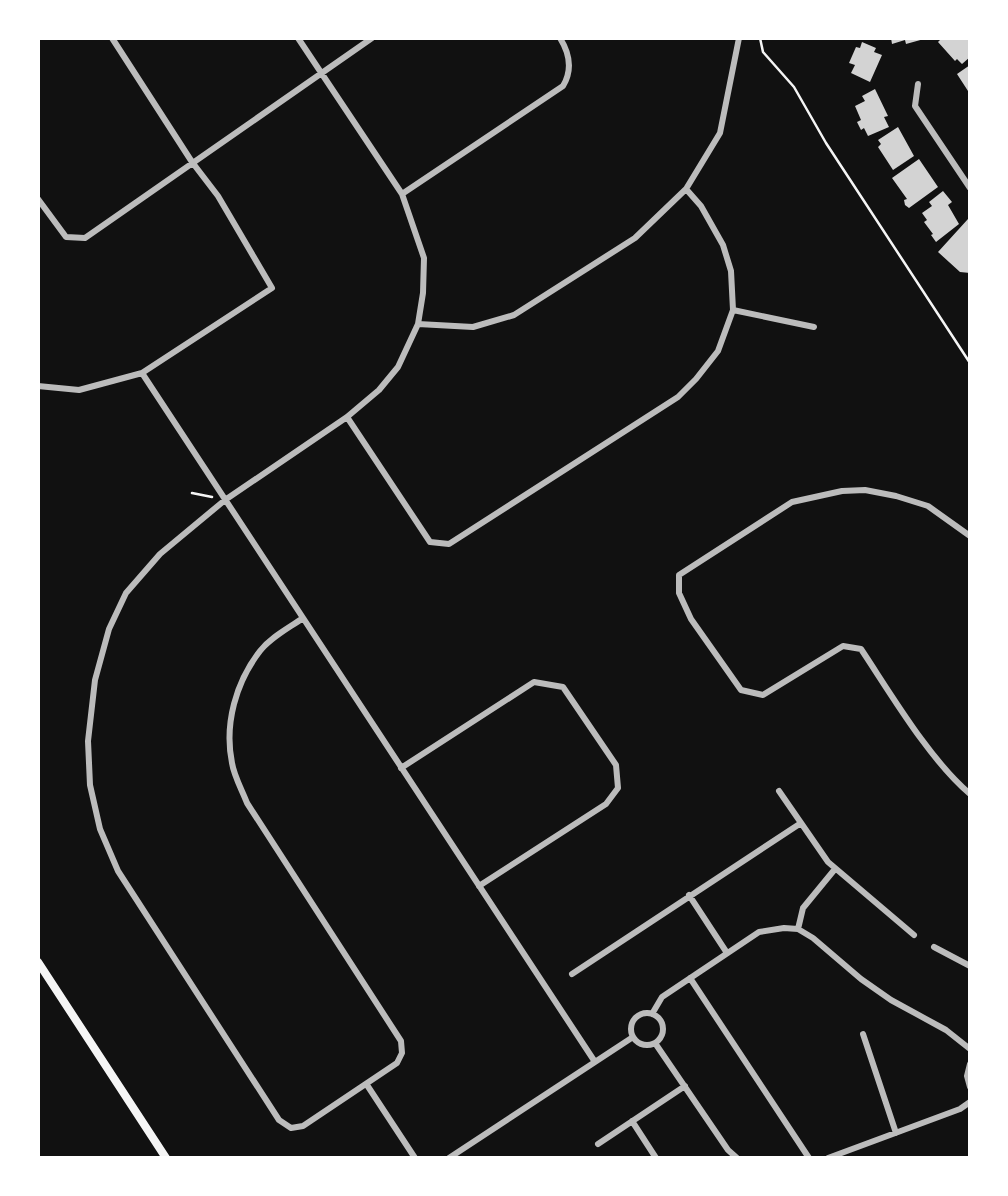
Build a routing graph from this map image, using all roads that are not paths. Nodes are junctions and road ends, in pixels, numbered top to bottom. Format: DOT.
graph roads {
  1 [pos="112,38"];
  2 [pos="299,38"];
  3 [pos="372,38"];
  4 [pos="560,38"];
  5 [pos="739,38"];
  6 [pos="322,73"];
  7 [pos="918,84"];
  8 [pos="192,162"];
  9 [pos="970,188"];
  10 [pos="687,189"];
  11 [pos="401,194"];
  12 [pos="38,199"];
  13 [pos="733,310"];
  14 [pos="418,324"];
  15 [pos="814,327"];
  16 [pos="142,373"];
  17 [pos="38,386"];
  18 [pos="348,417"];
  19 [pos="225,500"];
  20 [pos="970,536"];
  21 [pos="303,618"];
  22 [pos="401,768"];
  23 [pos="779,790"];
  24 [pos="970,794"];
  25 [pos="801,822"];
  26 [pos="835,869"];
  27 [pos="479,886"];
  28 [pos="689,895"];
  29 [pos="798,929"];
  30 [pos="914,934"];
  31 [pos="934,947"];
  32 [pos="727,953"];
  33 [pos="38,962"];
  34 [pos="970,966"];
  35 [pos="572,974"];
  36 [pos="690,978"];
  37 [pos="652,1014"];
  38 [pos="863,1034"];
  39 [pos="633,1037"];
  40 [pos="655,1043"];
  41 [pos="970,1049"];
  42 [pos="595,1062"];
  43 [pos="970,1064"];
  44 [pos="367,1085"];
  45 [pos="685,1086"];
  46 [pos="970,1087"];
  47 [pos="970,1102"];
  48 [pos="632,1121"];
  49 [pos="896,1133"];
  50 [pos="598,1144"];
  51 [pos="855,1148"];
  52 [pos="166,1157"];
  53 [pos="415,1157"];
  54 [pos="449,1157"];
  55 [pos="656,1157"];
  56 [pos="737,1157"];
  57 [pos="808,1157"];
  58 [pos="828,1157"];
  59 [pos="858,1157"];
  1 -- 8 [label="street"];
  2 -- 6 [label="street"];
  3 -- 6 [label="street"];
  4 -- 11 [label="street"];
  5 -- 10 [label="street"];
  6 -- 8 [label="street"];
  6 -- 11 [label="street"];
  7 -- 9 [label="street"];
  8 -- 12 [label="street"];
  8 -- 16 [label="street"];
  10 -- 13 [label="street"];
  10 -- 14 [label="street"];
  11 -- 14 [label="street"];
  13 -- 15 [label="street"];
  13 -- 18 [label="street"];
  14 -- 18 [label="street"];
  16 -- 17 [label="street"];
  16 -- 19 [label="street"];
  18 -- 19 [label="street"];
  19 -- 21 [label="street"];
  19 -- 44 [label="street"];
  20 -- 24 [label="street"];
  21 -- 22 [label="street"];
  21 -- 44 [label="street"];
  22 -- 27 [label="street"];
  22 -- 27 [label="street"];
  23 -- 25 [label="street"];
  25 -- 26 [label="street"];
  25 -- 28 [label="street"];
  26 -- 29 [label="street"];
  26 -- 30 [label="street"];
  27 -- 42 [label="street"];
  28 -- 32 [label="street"];
  28 -- 35 [label="street"];
  29 -- 32 [label="street"];
  29 -- 41 [label="street"];
  31 -- 34 [label="street"];
  32 -- 36 [label="street"];
  33 -- 52 [label="main road"];
  36 -- 37 [label="street"];
  36 -- 57 [label="street"];
  37 -- 39 [label="street"];
  37 -- 40 [label="street"];
  38 -- 49 [label="street"];
  39 -- 40 [label="street"];
  39 -- 42 [label="street"];
  40 -- 45 [label="street"];
  42 -- 54 [label="street"];
  43 -- 46 [label="street"];
  44 -- 53 [label="street"];
  45 -- 48 [label="street"];
  45 -- 56 [label="street"];
  47 -- 49 [label="street"];
  48 -- 50 [label="street"];
  48 -- 55 [label="street"];
  49 -- 51 [label="street"];
  51 -- 58 [label="street"];
  51 -- 59 [label="street"];
}
